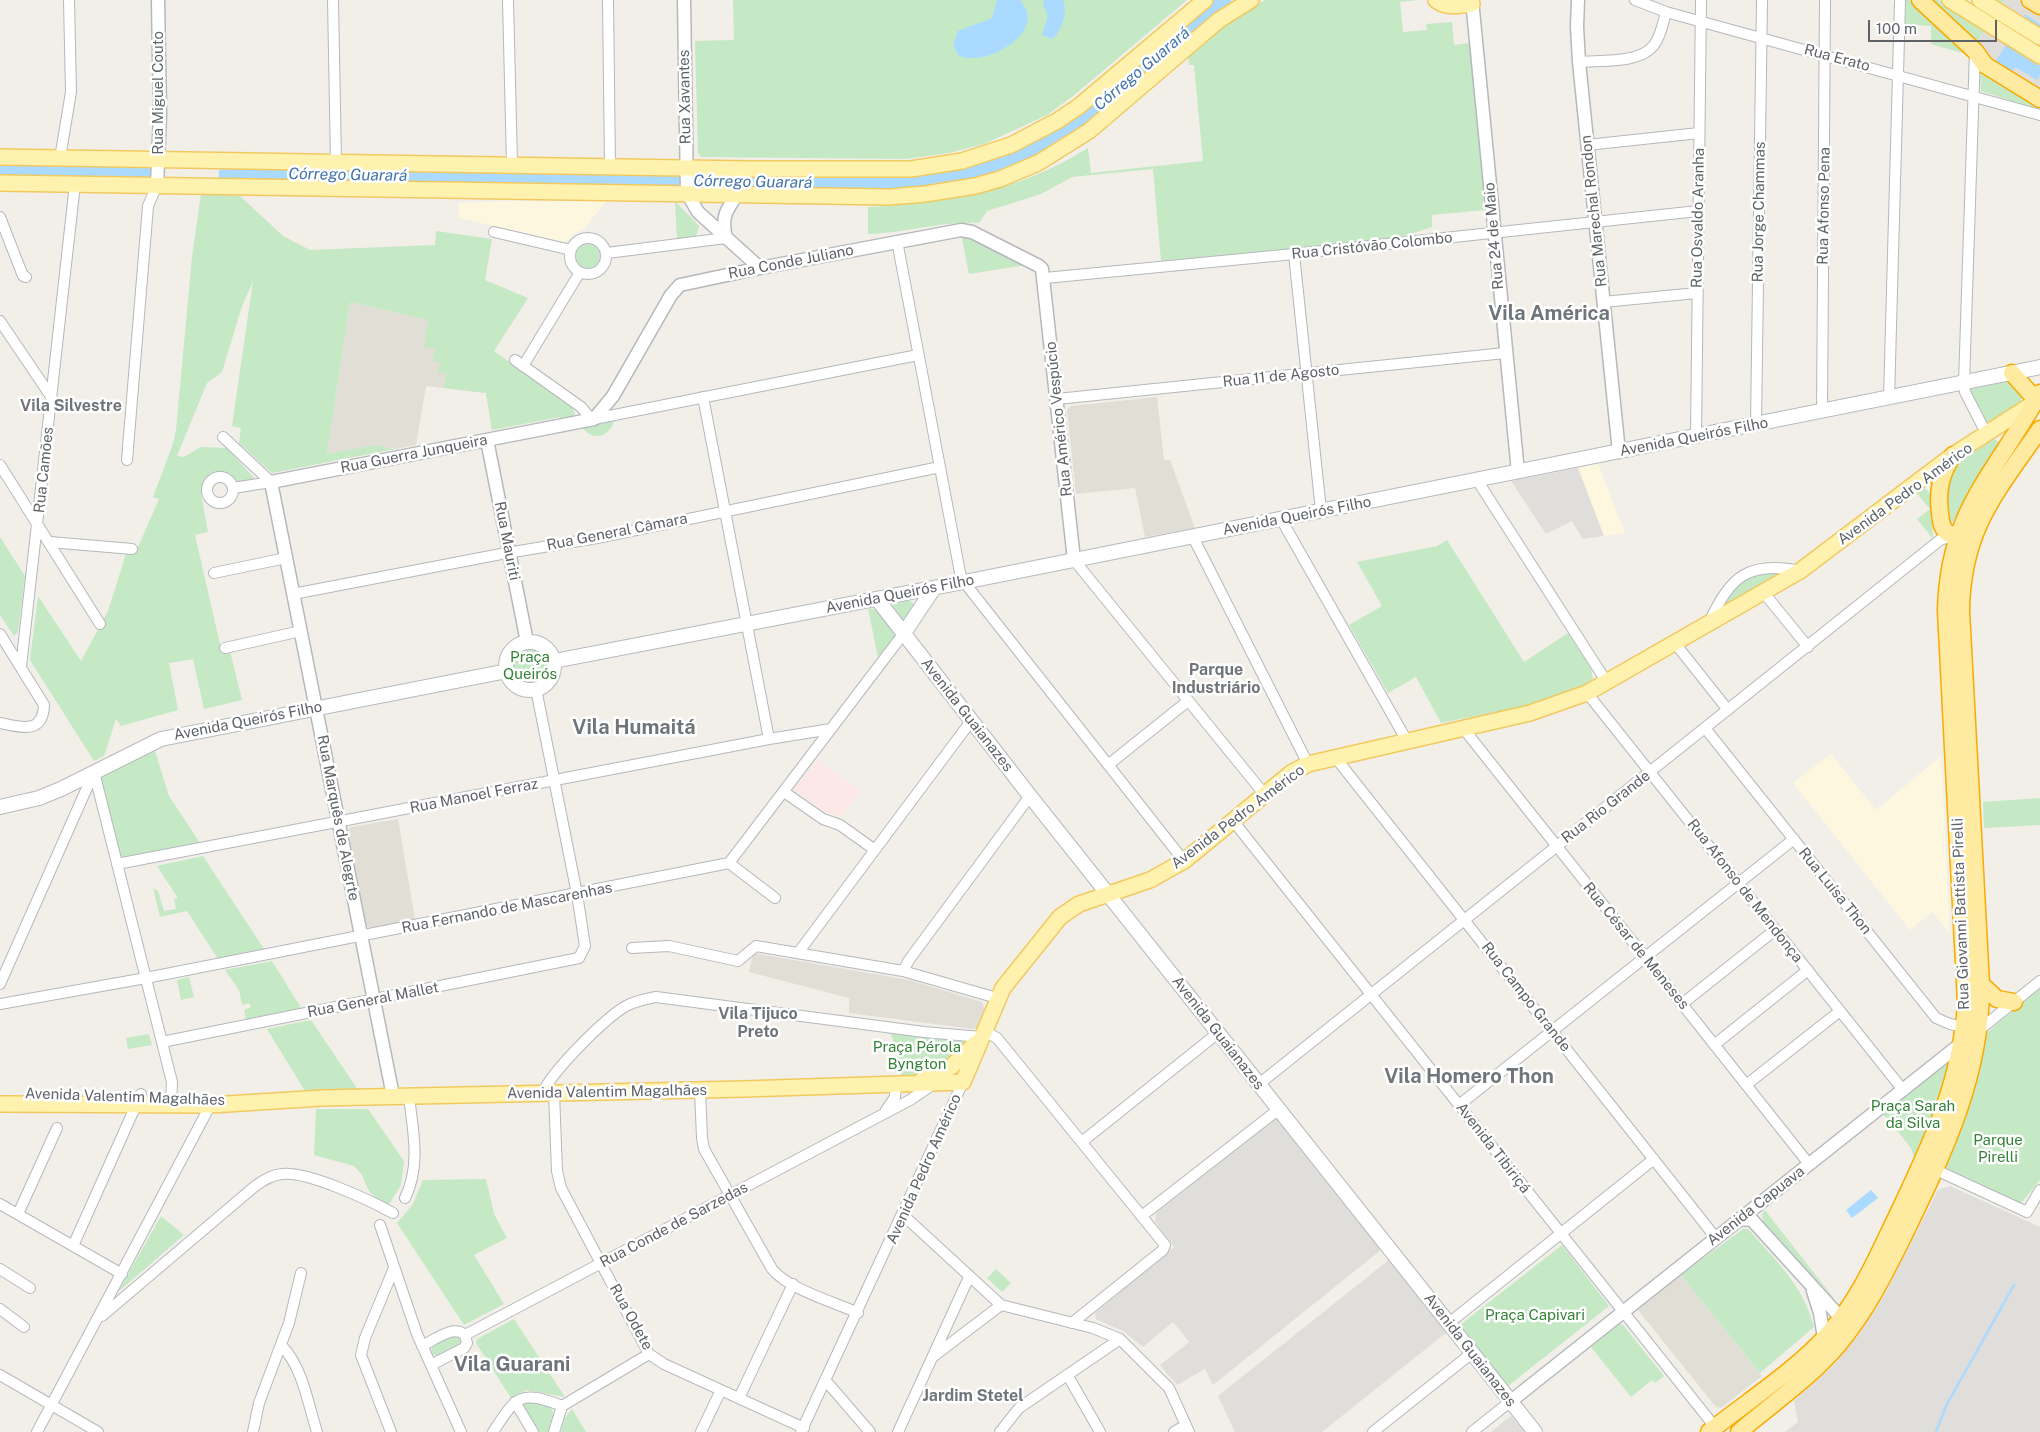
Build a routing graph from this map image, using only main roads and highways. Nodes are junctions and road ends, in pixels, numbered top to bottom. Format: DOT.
graph roads {
  1 [pos="1205,0"];
  2 [pos="1251,0"];
  3 [pos="1436,0"];
  4 [pos="1920,0"];
  5 [pos="1980,0"];
  6 [pos="2030,0"];
  7 [pos="1472,2"];
  8 [pos="1956,3"];
  9 [pos="2040,6"];
  10 [pos="2040,37"];
  11 [pos="2040,56"];
  12 [pos="2040,100"];
  13 [pos="0,157"];
  14 [pos="687,181"];
  15 [pos="738,182"];
  16 [pos="0,183"];
  17 [pos="2040,367"];
  18 [pos="2012,373"];
  19 [pos="2037,399"];
  20 [pos="2040,429"];
  21 [pos="2033,447"];
  22 [pos="1953,454"];
  23 [pos="1912,486"];
  24 [pos="1938,493"];
  25 [pos="1965,535"];
  26 [pos="934,588"];
  27 [pos="877,599"];
  28 [pos="904,633"];
  29 [pos="554,661"];
  30 [pos="507,671"];
  31 [pos="0,807"];
  32 [pos="1109,896"];
  33 [pos="1981,984"];
  34 [pos="2014,1002"];
  35 [pos="1968,1034"];
  36 [pos="982,1036"];
  37 [pos="951,1067"];
  38 [pos="964,1080"];
  39 [pos="900,1085"];
  40 [pos="0,1093"];
  41 [pos="138,1100"];
  42 [pos="0,1104"];
  43 [pos="1849,1319"];
  44 [pos="1712,1430"];
  45 [pos="1535,1432"];
  46 [pos="1738,1432"];
  1 -- 15 [label="main road"];
  2 -- 15 [label="main road"];
  3 -- 7 [label="main road"];
  4 -- 12 [label="highway"];
  5 -- 10 [label="main road"];
  6 -- 9 [label="highway"];
  8 -- 11 [label="main road"];
  13 -- 14 [label="main road"];
  14 -- 15 [label="main road"];
  14 -- 15 [label="main road"];
  14 -- 16 [label="main road"];
  17 -- 18 [label="main road, Avenida Queirós Filho"];
  18 -- 19 [label="highway"];
  18 -- 26 [label="main road, Avenida Queirós Filho"];
  19 -- 22 [label="main road, Avenida Pedro Américo"];
  19 -- 25 [label="highway, Rua Giovanni Battista Pirelli"];
  20 -- 21 [label="highway, Rua Giovanni Battista Pirelli"];
  21 -- 25 [label="highway, Rua Giovanni Battista Pirelli"];
  22 -- 23 [label="main road, Avenida Pedro Américo"];
  22 -- 24 [label="highway"];
  23 -- 24 [label="main road"];
  23 -- 32 [label="main road, Avenida Pedro Américo"];
  24 -- 25 [label="highway"];
  25 -- 33 [label="highway, Rua Giovanni Battista Pirelli"];
  25 -- 35 [label="highway, Rua Giovanni Battista Pirelli"];
  26 -- 27 [label="main road, Avenida Queirós Filho"];
  26 -- 28 [label="main road"];
  27 -- 28 [label="main road, Avenida Guaianazes"];
  27 -- 29 [label="main road, Avenida Queirós Filho"];
  28 -- 32 [label="main road, Avenida Guaianazes"];
  29 -- 30 [label="main road"];
  29 -- 30 [label="main road"];
  30 -- 31 [label="main road, Avenida Queirós Filho"];
  32 -- 36 [label="main road, Avenida Pedro Américo"];
  32 -- 45 [label="main road, Avenida Guaianazes"];
  33 -- 34 [label="highway"];
  33 -- 35 [label="highway, Rua Giovanni Battista Pirelli"];
  35 -- 43 [label="highway, Rua Giovanni Battista Pirelli"];
  35 -- 43 [label="highway, Rua Giovanni Battista Pirelli"];
  36 -- 37 [label="main road"];
  36 -- 38 [label="main road, Avenida Pedro Américo"];
  37 -- 38 [label="main road"];
  37 -- 39 [label="main road"];
  38 -- 39 [label="main road, Avenida Valentim Magalhães"];
  39 -- 41 [label="main road, Avenida Valentim Magalhães"];
  40 -- 41 [label="main road, Avenida Valentim Magalhães"];
  41 -- 42 [label="main road, Avenida Valentim Magalhães"];
  43 -- 44 [label="highway, Rua Giovanni Battista Pirelli"];
  43 -- 46 [label="highway, Rua Giovanni Battista Pirelli"];
}
